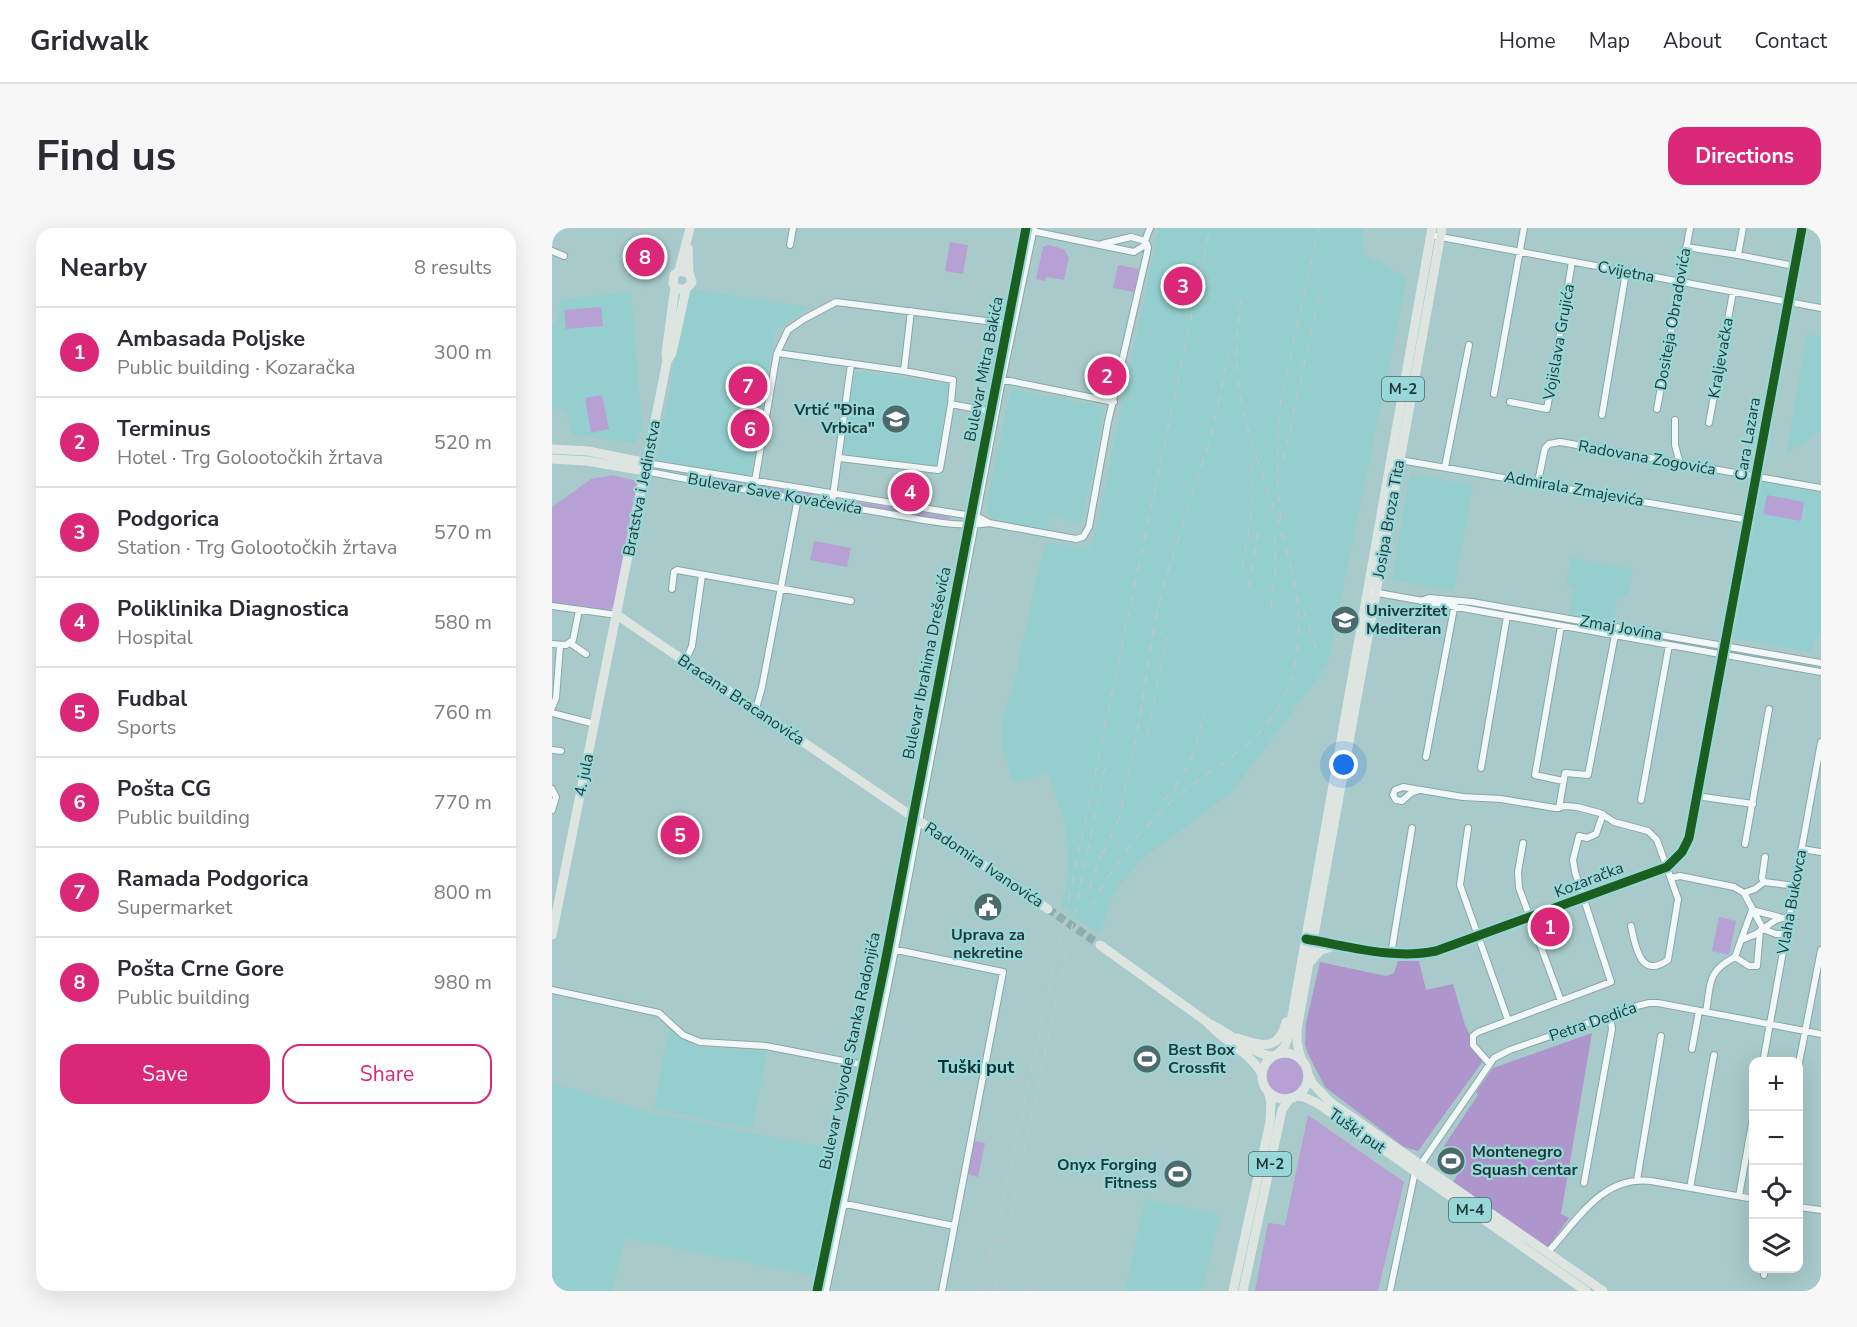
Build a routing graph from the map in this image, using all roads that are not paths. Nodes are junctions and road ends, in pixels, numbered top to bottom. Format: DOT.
graph roads {
  1 [pos="690,228"];
  2 [pos="793,228"];
  3 [pos="1150,228"];
  4 [pos="1442,228"];
  5 [pos="1524,228"];
  6 [pos="1690,228"];
  7 [pos="1743,228"];
  8 [pos="1802,228"];
  9 [pos="1026,229"];
  10 [pos="1034,230"];
  11 [pos="1431,232"];
  12 [pos="688,237"];
  13 [pos="1440,237"];
  14 [pos="1146,243"];
  15 [pos="1101,244"];
  16 [pos="790,245"];
  17 [pos="1686,247"];
  18 [pos="552,251"];
  19 [pos="1134,252"];
  20 [pos="1520,252"];
  21 [pos="1738,255"];
  22 [pos="564,256"];
  23 [pos="1145,262"];
  24 [pos="1572,262"];
  25 [pos="1794,266"];
  26 [pos="679,271"];
  27 [pos="1626,272"];
  28 [pos="689,273"];
  29 [pos="1680,282"];
  30 [pos="675,287"];
  31 [pos="686,289"];
  32 [pos="1733,292"];
  33 [pos="1788,302"];
  34 [pos="1821,308"];
  35 [pos="911,311"];
  36 [pos="1010,324"];
  37 [pos="1469,345"];
  38 [pos="777,353"];
  39 [pos="667,363"];
  40 [pos="851,364"];
  41 [pos="904,371"];
  42 [pos="1000,379"];
  43 [pos="1494,394"];
  44 [pos="1114,402"];
  45 [pos="1510,402"];
  46 [pos="951,404"];
  47 [pos="1657,409"];
  48 [pos="994,412"];
  49 [pos="1602,415"];
  50 [pos="1675,420"];
  51 [pos="1709,423"];
  52 [pos="552,448"];
  53 [pos="840,458"];
  54 [pos="552,459"];
  55 [pos="1400,460"];
  56 [pos="1680,464"];
  57 [pos="646,467"];
  58 [pos="1445,467"];
  59 [pos="1756,477"];
  60 [pos="755,481"];
  61 [pos="1538,482"];
  62 [pos="1821,488"];
  63 [pos="834,494"];
  64 [pos="798,498"];
  65 [pos="832,504"];
  66 [pos="970,516"];
  67 [pos="978,517"];
  68 [pos="1748,520"];
  69 [pos="989,523"];
  70 [pos="969,524"];
  71 [pos="976,525"];
  72 [pos="702,575"];
  73 [pos="780,587"];
  74 [pos="672,589"];
  75 [pos="1372,592"];
  76 [pos="851,601"];
  77 [pos="1455,603"];
  78 [pos="552,606"];
  79 [pos="579,610"];
  80 [pos="617,615"];
  81 [pos="1507,616"];
  82 [pos="1561,626"];
  83 [pos="1615,635"];
  84 [pos="570,643"];
  85 [pos="552,644"];
  86 [pos="1669,645"];
  87 [pos="560,646"];
  88 [pos="1725,646"];
  89 [pos="586,654"];
  90 [pos="1724,655"];
  91 [pos="685,662"];
  92 [pos="1821,663"];
  93 [pos="1821,672"];
  94 [pos="555,682"];
  95 [pos="552,708"];
  96 [pos="756,709"];
  97 [pos="1769,709"];
  98 [pos="552,713"];
  99 [pos="595,724"];
  100 [pos="1821,742"];
  101 [pos="552,750"];
  102 [pos="561,751"];
  103 [pos="1426,758"];
  104 [pos="1481,768"];
  105 [pos="1563,781"];
  106 [pos="552,789"];
  107 [pos="1419,790"];
  108 [pos="1696,796"];
  109 [pos="1641,800"];
  110 [pos="1753,804"];
  111 [pos="1559,808"];
  112 [pos="552,810"];
  113 [pos="1603,814"];
  114 [pos="916,819"];
  115 [pos="1412,828"];
  116 [pos="1468,828"];
  117 [pos="1523,843"];
  118 [pos="1745,844"];
  119 [pos="1802,849"];
  120 [pos="1821,852"];
  121 [pos="1663,854"];
  122 [pos="1680,854"];
  123 [pos="1765,857"];
  124 [pos="1667,867"];
  125 [pos="1671,878"];
  126 [pos="1764,882"];
  127 [pos="1795,886"];
  128 [pos="1744,893"];
  129 [pos="1582,899"];
  130 [pos="1048,909"];
  131 [pos="1752,910"];
  132 [pos="1789,917"];
  133 [pos="1530,918"];
  134 [pos="1780,918"];
  135 [pos="1631,926"];
  136 [pos="1761,930"];
  137 [pos="1786,934"];
  138 [pos="552,935"];
  139 [pos="1478,936"];
  140 [pos="1309,939"];
  141 [pos="1742,940"];
  142 [pos="1100,945"];
  143 [pos="1339,945"];
  144 [pos="887,948"];
  145 [pos="895,950"];
  146 [pos="1821,950"];
  147 [pos="1391,954"];
  148 [pos="1735,957"];
  149 [pos="1309,965"];
  150 [pos="552,990"];
  151 [pos="1561,1001"];
  152 [pos="1294,1004"];
  153 [pos="1702,1012"];
  154 [pos="1610,1016"];
  155 [pos="1508,1020"];
  156 [pos="1207,1022"];
  157 [pos="1769,1025"];
  158 [pos="1805,1031"];
  159 [pos="1821,1034"];
  160 [pos="1661,1036"];
  161 [pos="1237,1038"];
  162 [pos="1692,1049"];
  163 [pos="1276,1055"];
  164 [pos="1714,1055"];
  165 [pos="1763,1057"];
  166 [pos="1800,1057"];
  167 [pos="1301,1059"];
  168 [pos="1489,1063"];
  169 [pos="864,1065"];
  170 [pos="1262,1074"];
  171 [pos="1308,1074"];
  172 [pos="1268,1091"];
  173 [pos="1293,1097"];
  174 [pos="1749,1138"];
  175 [pos="1421,1164"];
  176 [pos="1415,1172"];
  177 [pos="1637,1180"];
  178 [pos="1584,1183"];
  179 [pos="1690,1188"];
  180 [pos="1738,1196"];
  181 [pos="1749,1198"];
  182 [pos="835,1202"];
  183 [pos="844,1204"];
  184 [pos="1803,1208"];
  185 [pos="1821,1210"];
  186 [pos="1250,1217"];
  187 [pos="1259,1219"];
  188 [pos="954,1226"];
  189 [pos="1548,1252"];
  190 [pos="817,1291"];
  191 [pos="826,1291"];
  192 [pos="942,1291"];
  193 [pos="1233,1291"];
  194 [pos="1243,1291"];
  195 [pos="1390,1291"];
  196 [pos="1586,1291"];
  197 [pos="1604,1291"];
  1 -- 12 [label="main road"];
  2 -- 16 [label="street"];
  3 -- 14 [label="street"];
  4 -- 13 [label="main road, Josipa Broza Tita / M-2"];
  5 -- 20 [label="street"];
  6 -- 17 [label="street, Dositeja Obradovića"];
  7 -- 21 [label="street"];
  8 -- 25 [label="street, Cara Lazara"];
  9 -- 10 [label="street"];
  9 -- 36 [label="street, Bulevar Mitra Bakića"];
  10 -- 15 [label="street"];
  10 -- 36 [label="street, Bulevar Mitra Bakića"];
  11 -- 13 [label="street, Cvijetna"];
  11 -- 75 [label="main road, Josipa Broza Tita / M-2"];
  12 -- 26 [label="main road"];
  12 -- 28 [label="main road"];
  13 -- 20 [label="street, Cvijetna"];
  13 -- 55 [label="main road, Josipa Broza Tita / M-2"];
  14 -- 15 [label="street"];
  14 -- 19 [label="street"];
  14 -- 23 [label="street"];
  15 -- 19 [label="street"];
  17 -- 21 [label="street"];
  17 -- 29 [label="street, Dositeja Obradovića"];
  18 -- 22 [label="street"];
  19 -- 23 [label="street"];
  20 -- 24 [label="street, Cvijetna"];
  20 -- 43 [label="street"];
  21 -- 25 [label="street"];
  23 -- 44 [label="street"];
  24 -- 27 [label="street, Cvijetna"];
  24 -- 45 [label="street, Vojislava Grujića"];
  25 -- 33 [label="street, Cara Lazara"];
  26 -- 28 [label="main road"];
  26 -- 30 [label="main road"];
  27 -- 29 [label="street, Cvijetna"];
  27 -- 49 [label="street"];
  28 -- 31 [label="main road"];
  29 -- 32 [label="street, Cvijetna"];
  29 -- 47 [label="street, Dositeja Obradovića"];
  30 -- 31 [label="main road"];
  30 -- 39 [label="main road, Bratstva i Jedinstva"];
  31 -- 39 [label="main road, Bratstva i Jedinstva"];
  32 -- 33 [label="street, Cvijetna"];
  32 -- 51 [label="street, Kraljevačka"];
  33 -- 34 [label="street, Cvijetna"];
  33 -- 59 [label="street, Cara Lazara"];
  35 -- 36 [label="street, Bulevar Mitra Bakića"];
  35 -- 38 [label="street, Bulevar Mitra Bakića"];
  35 -- 41 [label="street"];
  36 -- 42 [label="street, Bulevar Mitra Bakića"];
  37 -- 58 [label="street"];
  38 -- 40 [label="street"];
  38 -- 60 [label="street"];
  39 -- 57 [label="main road, Bratstva i Jedinstva"];
  40 -- 41 [label="street"];
  40 -- 53 [label="street"];
  41 -- 46 [label="street"];
  42 -- 44 [label="street"];
  42 -- 48 [label="street, Bulevar Mitra Bakića"];
  44 -- 69 [label="street"];
  46 -- 48 [label="street"];
  46 -- 53 [label="street"];
  48 -- 66 [label="street, Bulevar Mitra Bakića"];
  48 -- 67 [label="street, Bulevar Mitra Bakića"];
  50 -- 56 [label="street"];
  52 -- 57 [label="main road"];
  53 -- 63 [label="street"];
  54 -- 57 [label="main road"];
  55 -- 58 [label="street, Admirala Zmajevića"];
  55 -- 75 [label="main road, Josipa Broza Tita / M-2"];
  56 -- 59 [label="street, Radovana Zogovića"];
  56 -- 61 [label="street, Radovana Zogovića"];
  57 -- 60 [label="street, Bulevar Save Kovačevića"];
  57 -- 64 [label="street, Bulevar Save Kovačevića"];
  57 -- 80 [label="main road, Bratstva i Jedinstva"];
  58 -- 61 [label="street, Admirala Zmajevića"];
  59 -- 62 [label="street, Radovana Zogovića"];
  59 -- 68 [label="street, Cara Lazara"];
  60 -- 63 [label="street, Bulevar Save Kovačevića"];
  61 -- 68 [label="street, Admirala Zmajevića"];
  63 -- 65 [label="street"];
  63 -- 66 [label="street, Bulevar Save Kovačevića"];
  64 -- 65 [label="street, Bulevar Save Kovačevića"];
  64 -- 73 [label="street"];
  65 -- 70 [label="street, Bulevar Save Kovačevića"];
  66 -- 67 [label="street, Bulevar Save Kovačevića"];
  66 -- 70 [label="street, Bulevar Ibrahima Dreševića"];
  67 -- 69 [label="street"];
  67 -- 71 [label="street, Bulevar Ibrahima Dreševića"];
  68 -- 88 [label="street, Cara Lazara"];
  69 -- 71 [label="street, Bulevar Save Kovačevića"];
  70 -- 71 [label="street, Bulevar Save Kovačevića"];
  70 -- 114 [label="street, Bulevar Ibrahima Dreševića"];
  71 -- 114 [label="street, Bulevar Ibrahima Dreševića"];
  72 -- 73 [label="street"];
  72 -- 74 [label="street"];
  72 -- 91 [label="street"];
  73 -- 76 [label="street"];
  73 -- 96 [label="street"];
  75 -- 77 [label="street, Zmaj Jovina"];
  75 -- 140 [label="main road, Josipa Broza Tita / M-2"];
  77 -- 81 [label="street, Zmaj Jovina"];
  77 -- 88 [label="street, Zmaj Jovina"];
  77 -- 103 [label="street"];
  78 -- 79 [label="street, Bracana Bracanovića"];
  79 -- 80 [label="street, Bracana Bracanovića"];
  79 -- 84 [label="street"];
  80 -- 91 [label="main road, Bracana Bracanovića"];
  80 -- 99 [label="main road, 4. jula"];
  81 -- 82 [label="street, Zmaj Jovina"];
  81 -- 104 [label="street"];
  82 -- 83 [label="street, Zmaj Jovina"];
  82 -- 105 [label="street"];
  83 -- 86 [label="street, Zmaj Jovina"];
  83 -- 105 [label="street"];
  84 -- 87 [label="street"];
  84 -- 89 [label="street"];
  85 -- 87 [label="street"];
  86 -- 90 [label="street, Zmaj Jovina"];
  86 -- 109 [label="street"];
  87 -- 94 [label="street"];
  88 -- 90 [label="street, Cara Lazara"];
  88 -- 92 [label="street, Zmaj Jovina"];
  90 -- 93 [label="street, Zmaj Jovina"];
  90 -- 108 [label="street, Kozaračka"];
  91 -- 96 [label="main road, Bracana Bracanovića"];
  94 -- 95 [label="street"];
  96 -- 114 [label="main road, Bracana Bracanovića"];
  97 -- 110 [label="street"];
  98 -- 99 [label="street"];
  99 -- 138 [label="main road, 4. jula"];
  100 -- 119 [label="street, Vlaha Bukovca"];
  101 -- 102 [label="street"];
  105 -- 111 [label="street"];
  106 -- 112 [label="street"];
  107 -- 111 [label="street"];
  108 -- 110 [label="street"];
  108 -- 122 [label="street, Kozaračka"];
  110 -- 118 [label="street"];
  111 -- 113 [label="street"];
  113 -- 121 [label="street"];
  113 -- 129 [label="street"];
  114 -- 130 [label="main road, Radomira Ivanovića"];
  114 -- 144 [label="street, Bulevar vojvode Stanka Radonjića"];
  114 -- 145 [label="street, Bulevar vojvode Stanka Radonjića"];
  115 -- 147 [label="street"];
  116 -- 139 [label="street"];
  117 -- 133 [label="street"];
  119 -- 120 [label="street"];
  119 -- 127 [label="street, Vlaha Bukovca"];
  121 -- 122 [label="street"];
  121 -- 124 [label="street"];
  122 -- 124 [label="street, Kozaračka"];
  123 -- 126 [label="street"];
  124 -- 125 [label="street"];
  124 -- 129 [label="street, Kozaračka"];
  125 -- 128 [label="street"];
  125 -- 135 [label="street"];
  126 -- 127 [label="street"];
  126 -- 128 [label="street"];
  127 -- 132 [label="street, Vlaha Bukovca"];
  128 -- 131 [label="street"];
  129 -- 133 [label="street, Kozaračka"];
  129 -- 151 [label="street"];
  131 -- 134 [label="street"];
  131 -- 136 [label="street"];
  131 -- 141 [label="street"];
  132 -- 134 [label="street"];
  132 -- 137 [label="street, Vlaha Bukovca"];
  133 -- 139 [label="street, Kozaračka"];
  133 -- 151 [label="street"];
  134 -- 136 [label="street"];
  136 -- 137 [label="street"];
  136 -- 141 [label="street"];
  136 -- 148 [label="street"];
  137 -- 157 [label="street, Vlaha Bukovca"];
  139 -- 147 [label="street, Kozaračka"];
  139 -- 155 [label="street"];
  140 -- 143 [label="street, Kozaračka"];
  140 -- 149 [label="main road, Josipa Broza Tita / M-2"];
  140 -- 152 [label="main road, Josipa Broza Tita / M-2"];
  141 -- 148 [label="street"];
  142 -- 156 [label="main road"];
  143 -- 147 [label="street, Kozaračka"];
  143 -- 149 [label="main road"];
  144 -- 145 [label="street"];
  144 -- 169 [label="street, Bulevar vojvode Stanka Radonjića"];
  145 -- 183 [label="street, Bulevar vojvode Stanka Radonjića"];
  145 -- 188 [label="street"];
  146 -- 158 [label="street"];
  148 -- 153 [label="street"];
  149 -- 167 [label="main road, Josipa Broza Tita / M-2"];
  150 -- 169 [label="street"];
  151 -- 155 [label="street"];
  152 -- 161 [label="main road"];
  152 -- 163 [label="main road, Josipa Broza Tita / M-2"];
  153 -- 154 [label="street, Petra Dedića"];
  153 -- 157 [label="street, Petra Dedića"];
  153 -- 162 [label="street"];
  154 -- 168 [label="street, Petra Dedića"];
  154 -- 178 [label="street"];
  155 -- 168 [label="street"];
  156 -- 161 [label="main road"];
  156 -- 170 [label="main road"];
  157 -- 158 [label="street, Petra Dedića"];
  157 -- 165 [label="street, Vlaha Bukovca"];
  158 -- 159 [label="street, Petra Dedića"];
  158 -- 166 [label="street"];
  160 -- 177 [label="street"];
  161 -- 163 [label="main road"];
  163 -- 167 [label="main road"];
  163 -- 170 [label="main road, M-2"];
  164 -- 179 [label="street"];
  167 -- 171 [label="main road, M-2"];
  168 -- 175 [label="street, Petra Dedića"];
  169 -- 182 [label="street, Bulevar vojvode Stanka Radonjića"];
  170 -- 172 [label="main road, M-2"];
  171 -- 173 [label="main road, M-2"];
  171 -- 175 [label="main road, Tuški put / M-4"];
  172 -- 173 [label="main road"];
  172 -- 186 [label="main road, M-2"];
  173 -- 176 [label="main road, Tuški put / M-4"];
  173 -- 187 [label="main road, M-2"];
  174 -- 180 [label="street"];
  175 -- 189 [label="main road, M-4"];
  176 -- 195 [label="street"];
  176 -- 196 [label="main road, M-4"];
  177 -- 179 [label="street"];
  177 -- 189 [label="street"];
  179 -- 180 [label="street"];
  180 -- 181 [label="street"];
  182 -- 183 [label="street"];
  182 -- 190 [label="street, Bulevar vojvode Stanka Radonjića"];
  183 -- 188 [label="street"];
  183 -- 191 [label="street, Bulevar vojvode Stanka Radonjića"];
  184 -- 185 [label="street"];
  186 -- 187 [label="main road"];
  186 -- 193 [label="main road, M-2"];
  187 -- 194 [label="main road, M-2"];
  188 -- 192 [label="street"];
  189 -- 197 [label="main road, M-4"];
}
